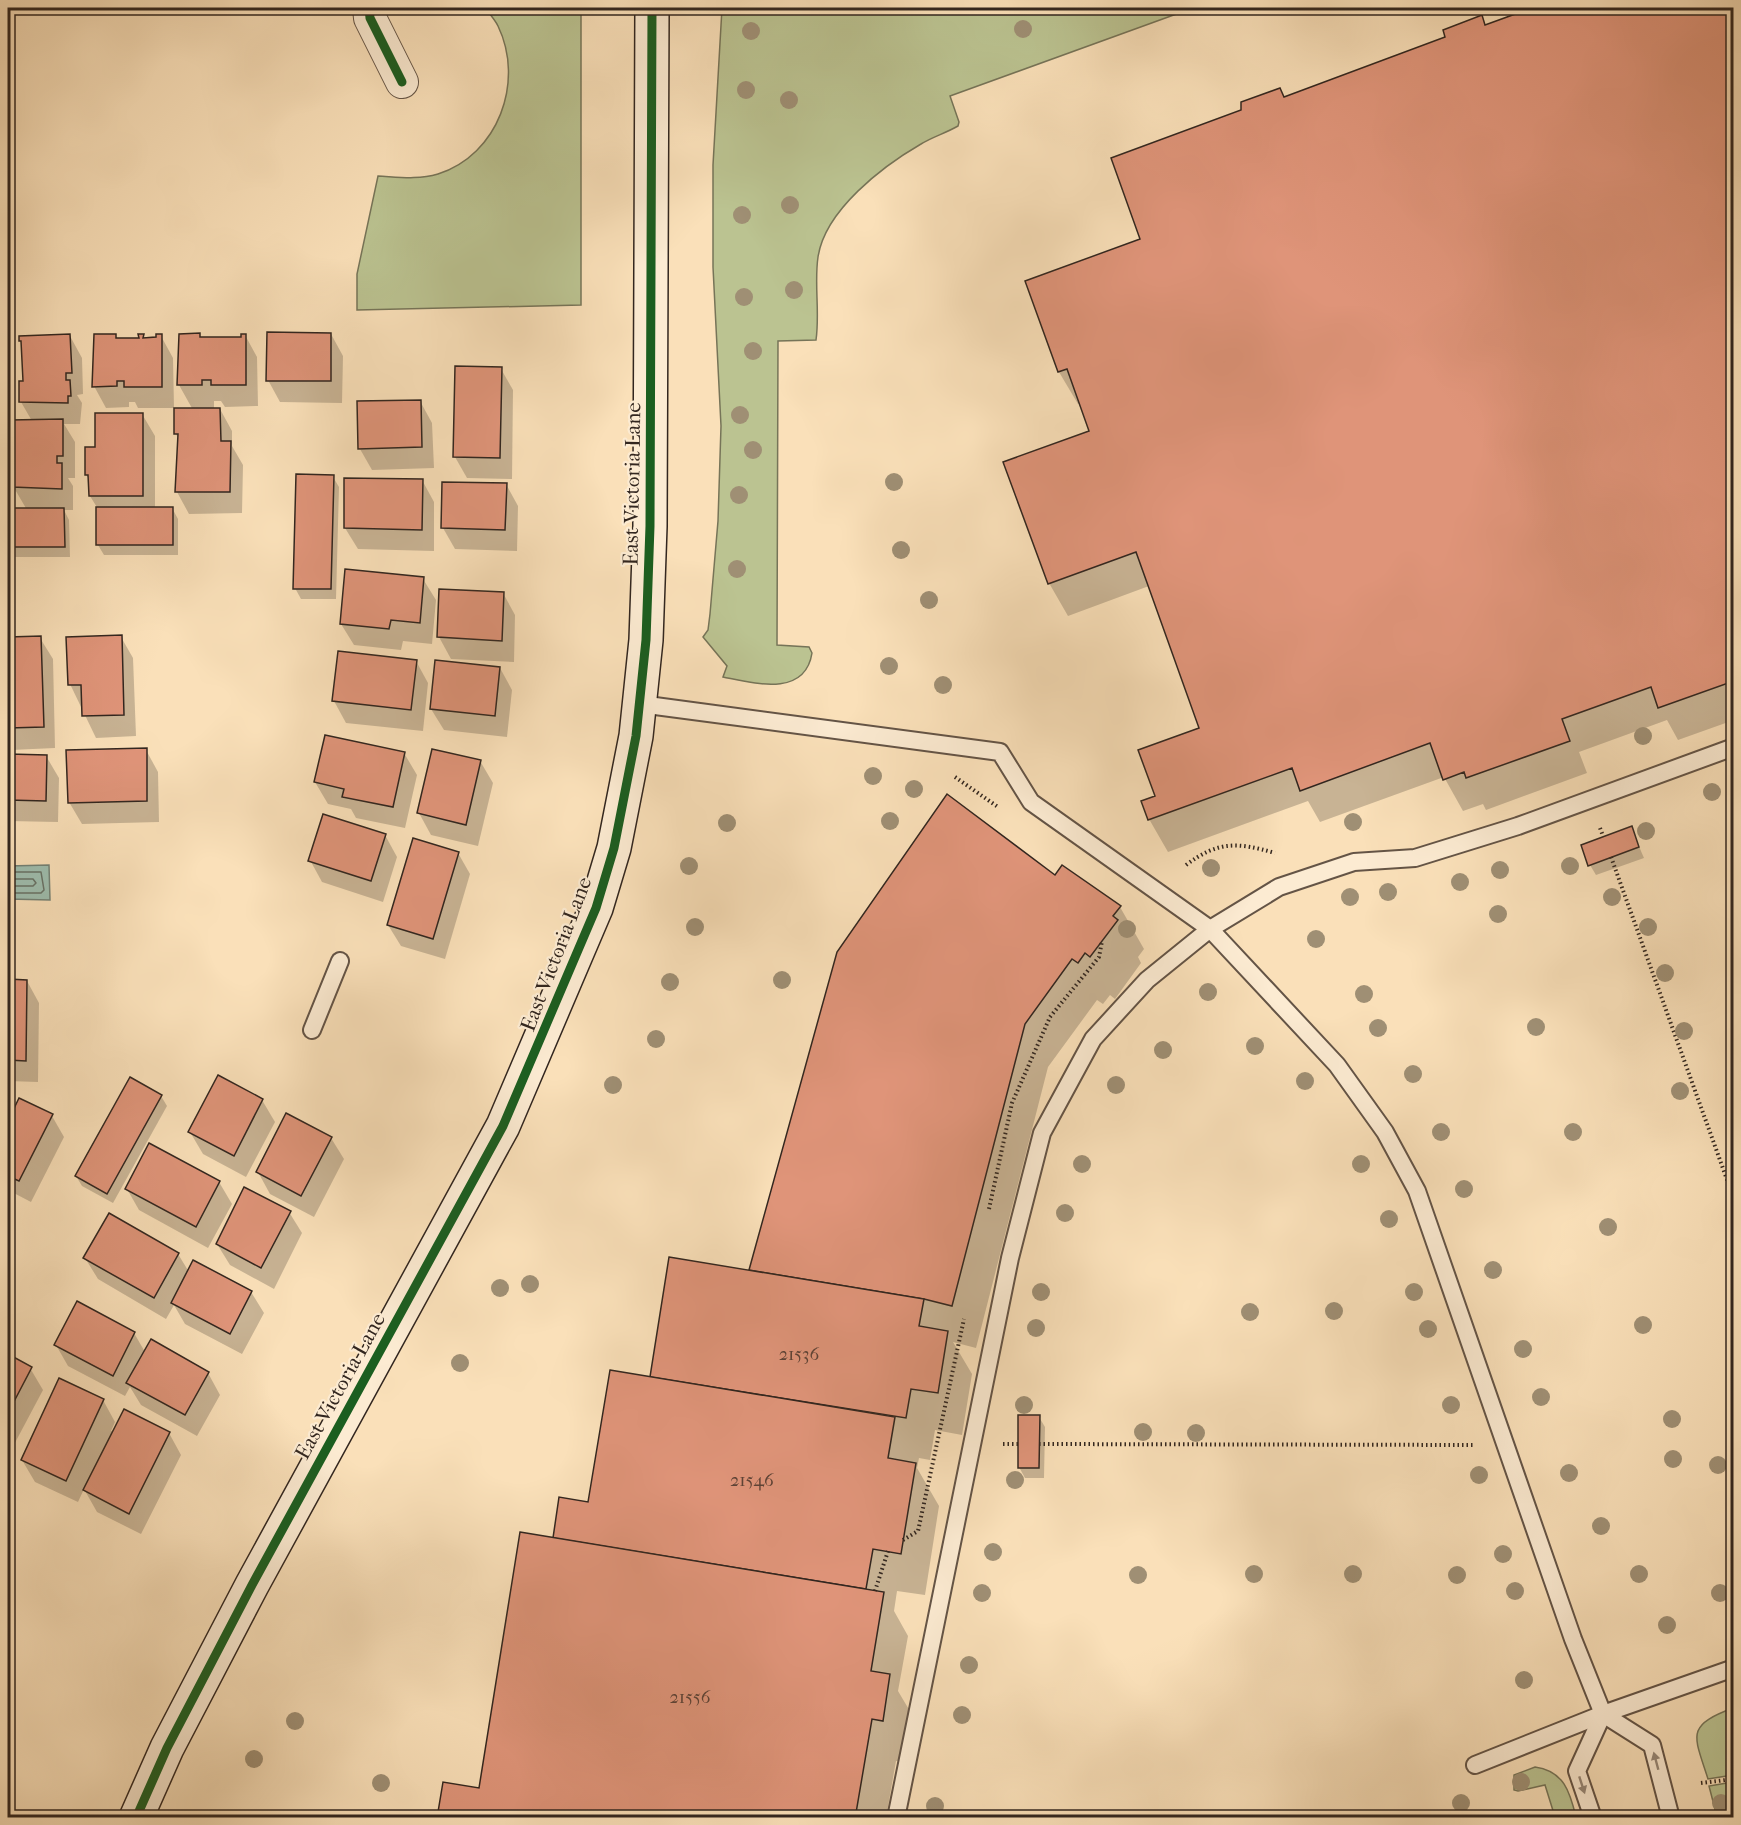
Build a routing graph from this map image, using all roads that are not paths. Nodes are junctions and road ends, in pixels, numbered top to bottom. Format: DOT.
graph roads {
  1 [pos="369,8"];
  2 [pos="652,8"];
  3 [pos="402,82"];
  4 [pos="640,704"];
  5 [pos="1734,747"];
  6 [pos="1210,929"];
  7 [pos="340,961"];
  8 [pos="312,1030"];
  9 [pos="1734,1668"];
  10 [pos="1603,1714"];
  11 [pos="1475,1766"];
  12 [pos="136,1818"];
  13 [pos="896,1818"];
  14 [pos="1593,1818"];
  15 [pos="1671,1818"];
  1 -- 3 [label="street"];
  2 -- 4 [label="street, East Victoria Lane"];
  4 -- 6 [label="lane"];
  4 -- 12 [label="street, East Victoria Lane"];
  5 -- 6 [label="lane"];
  6 -- 10 [label="lane"];
  6 -- 13 [label="lane"];
  7 -- 8 [label="lane"];
  9 -- 10 [label="lane"];
  10 -- 11 [label="lane"];
  10 -- 14 [label="lane, one-way"];
  15 -- 10 [label="lane, one-way"];
}
